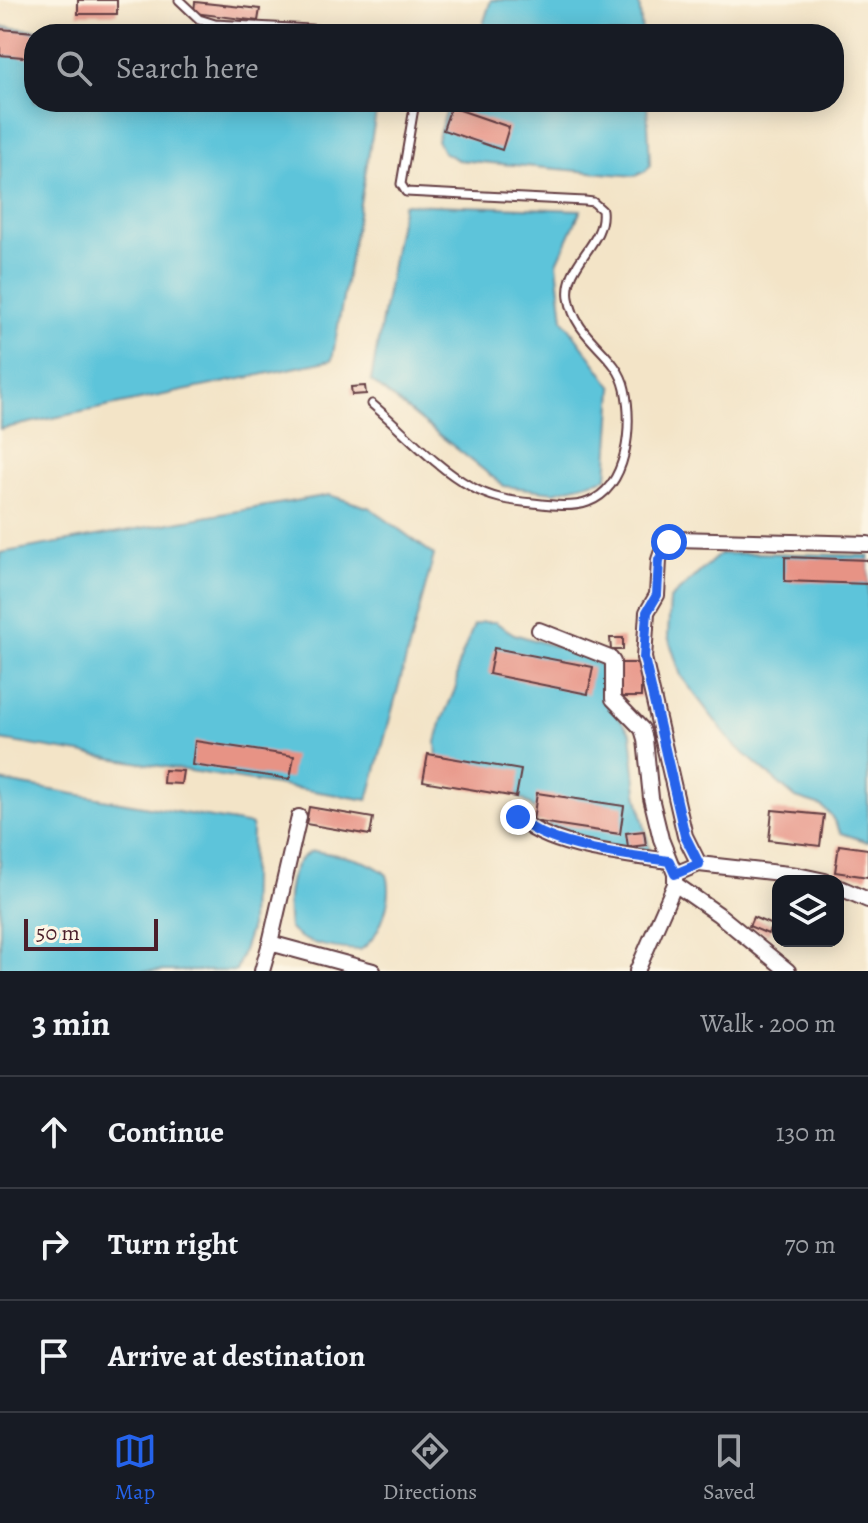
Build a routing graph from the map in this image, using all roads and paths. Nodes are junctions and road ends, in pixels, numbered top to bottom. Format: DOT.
graph roads {
  1 [pos="179,0"];
  2 [pos="215,24"];
  3 [pos="413,112"];
  4 [pos="372,404"];
  5 [pos="868,544"];
  6 [pos="539,630"];
  7 [pos="299,817"];
  8 [pos="518,817"];
  9 [pos="699,864"];
  10 [pos="673,873"];
  11 [pos="797,875"];
  12 [pos="844,890"];
  13 [pos="868,900"];
  14 [pos="270,943"];
  15 [pos="262,971"];
  16 [pos="373,971"];
  17 [pos="637,971"];
  18 [pos="788,971"];
  1 -- 2 [label="lane"];
  3 -- 4 [label="lane"];
  5 -- 9 [label="street"];
  6 -- 10 [label="street"];
  7 -- 14 [label="street"];
  8 -- 10 [label="street"];
  9 -- 10 [label="street"];
  9 -- 11 [label="street"];
  10 -- 17 [label="street"];
  10 -- 18 [label="street"];
  12 -- 13 [label="street"];
  14 -- 15 [label="street"];
  14 -- 16 [label="street"];
}
